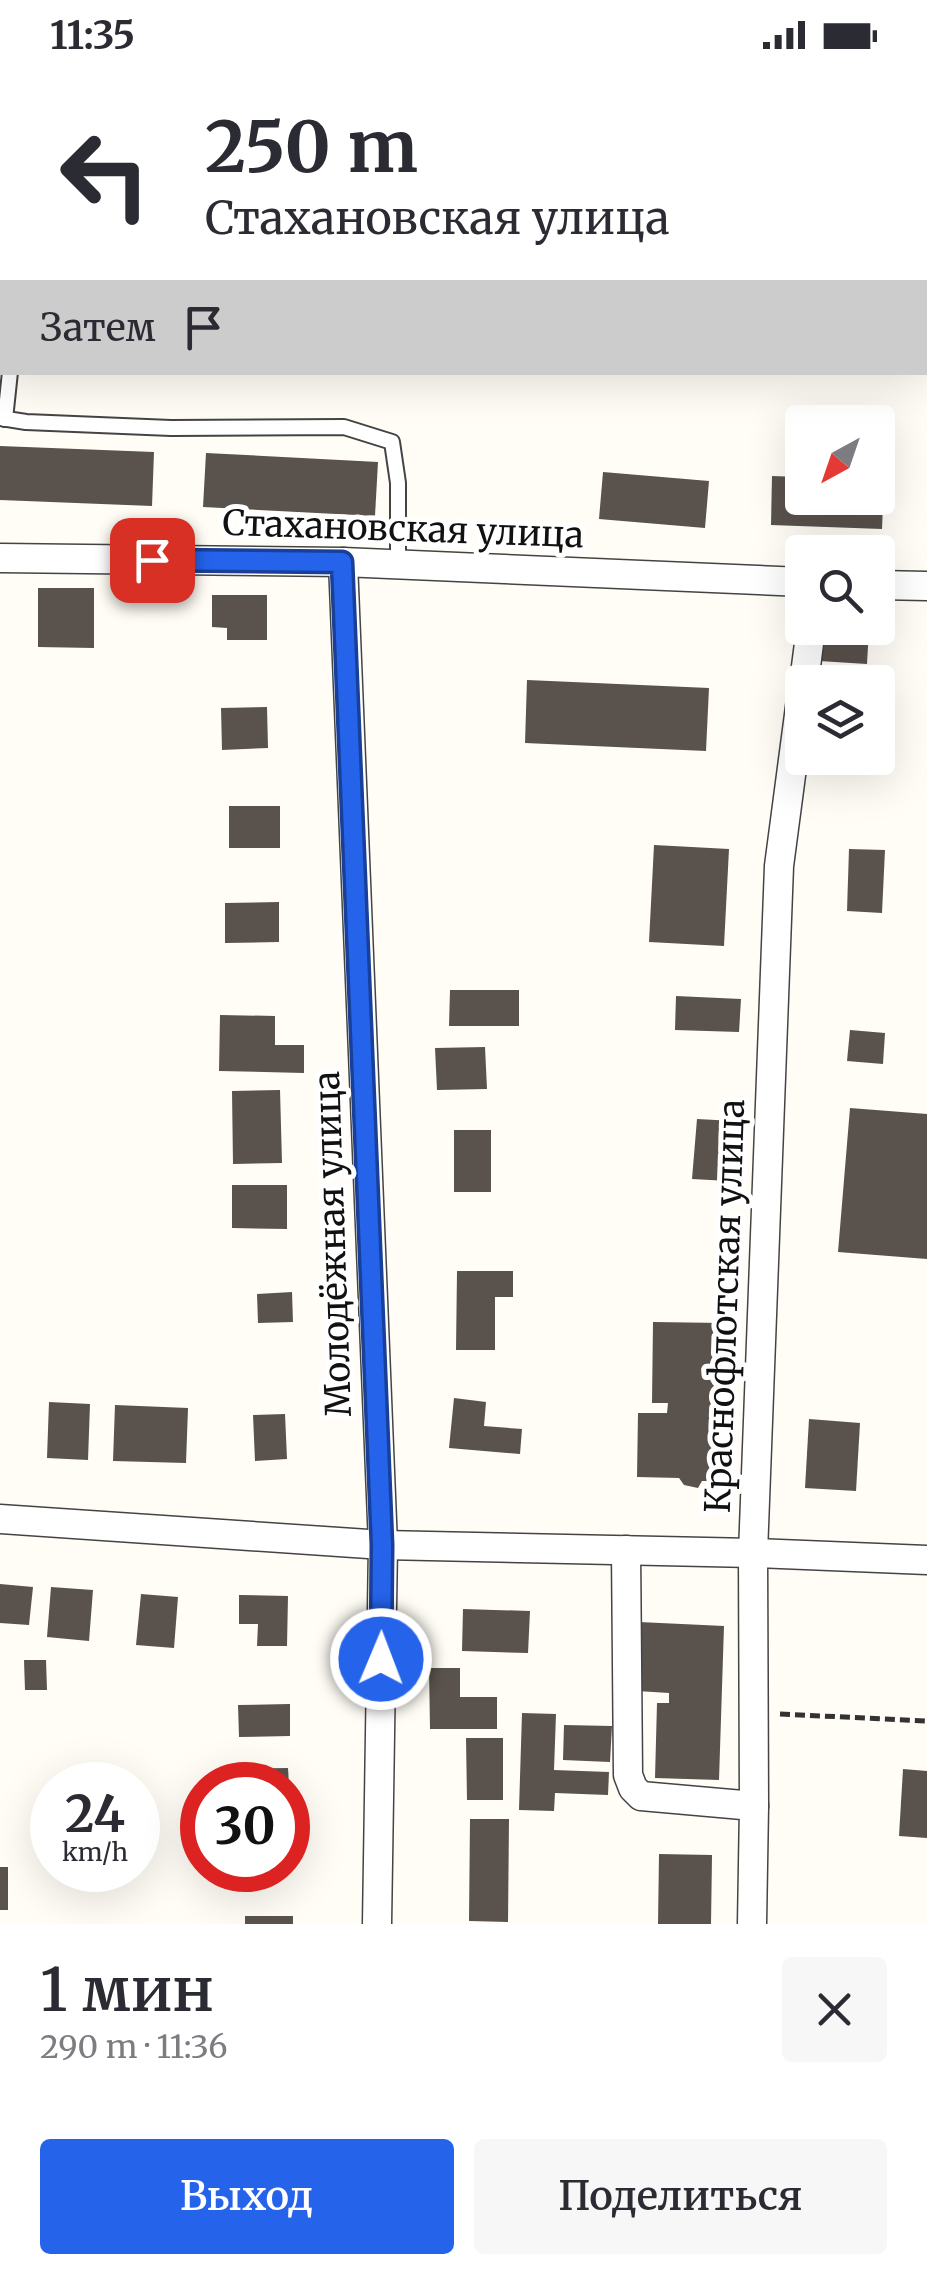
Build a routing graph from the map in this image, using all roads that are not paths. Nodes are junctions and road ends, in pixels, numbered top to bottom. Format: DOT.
graph roads {
  1 [pos="9,375"];
  2 [pos="2,418"];
  3 [pos="0,558"];
  4 [pos="342,562"];
  5 [pos="398,564"];
  6 [pos="785,581"];
  7 [pos="895,585"];
  8 [pos="927,586"];
  9 [pos="791,775"];
  10 [pos="0,1518"];
  11 [pos="382,1545"];
  12 [pos="626,1550"];
  13 [pos="753,1552"];
  14 [pos="927,1560"];
  15 [pos="754,1806"];
  16 [pos="377,1924"];
  17 [pos="752,1924"];
  1 -- 2 [label="lane"];
  2 -- 5 [label="lane"];
  3 -- 4 [label="street, Стахановская улица"];
  4 -- 5 [label="street, Стахановская улица"];
  4 -- 11 [label="street, Молодёжная улица"];
  5 -- 6 [label="street, Стахановская улица"];
  7 -- 8 [label="street"];
  9 -- 13 [label="street, Краснофлотская улица"];
  10 -- 11 [label="street"];
  11 -- 12 [label="street"];
  11 -- 16 [label="street, Молодёжная улица"];
  12 -- 13 [label="street"];
  12 -- 15 [label="street"];
  13 -- 14 [label="street"];
  13 -- 15 [label="street, Краснофлотская улица"];
  15 -- 17 [label="street, Краснофлотская улица"];
}
